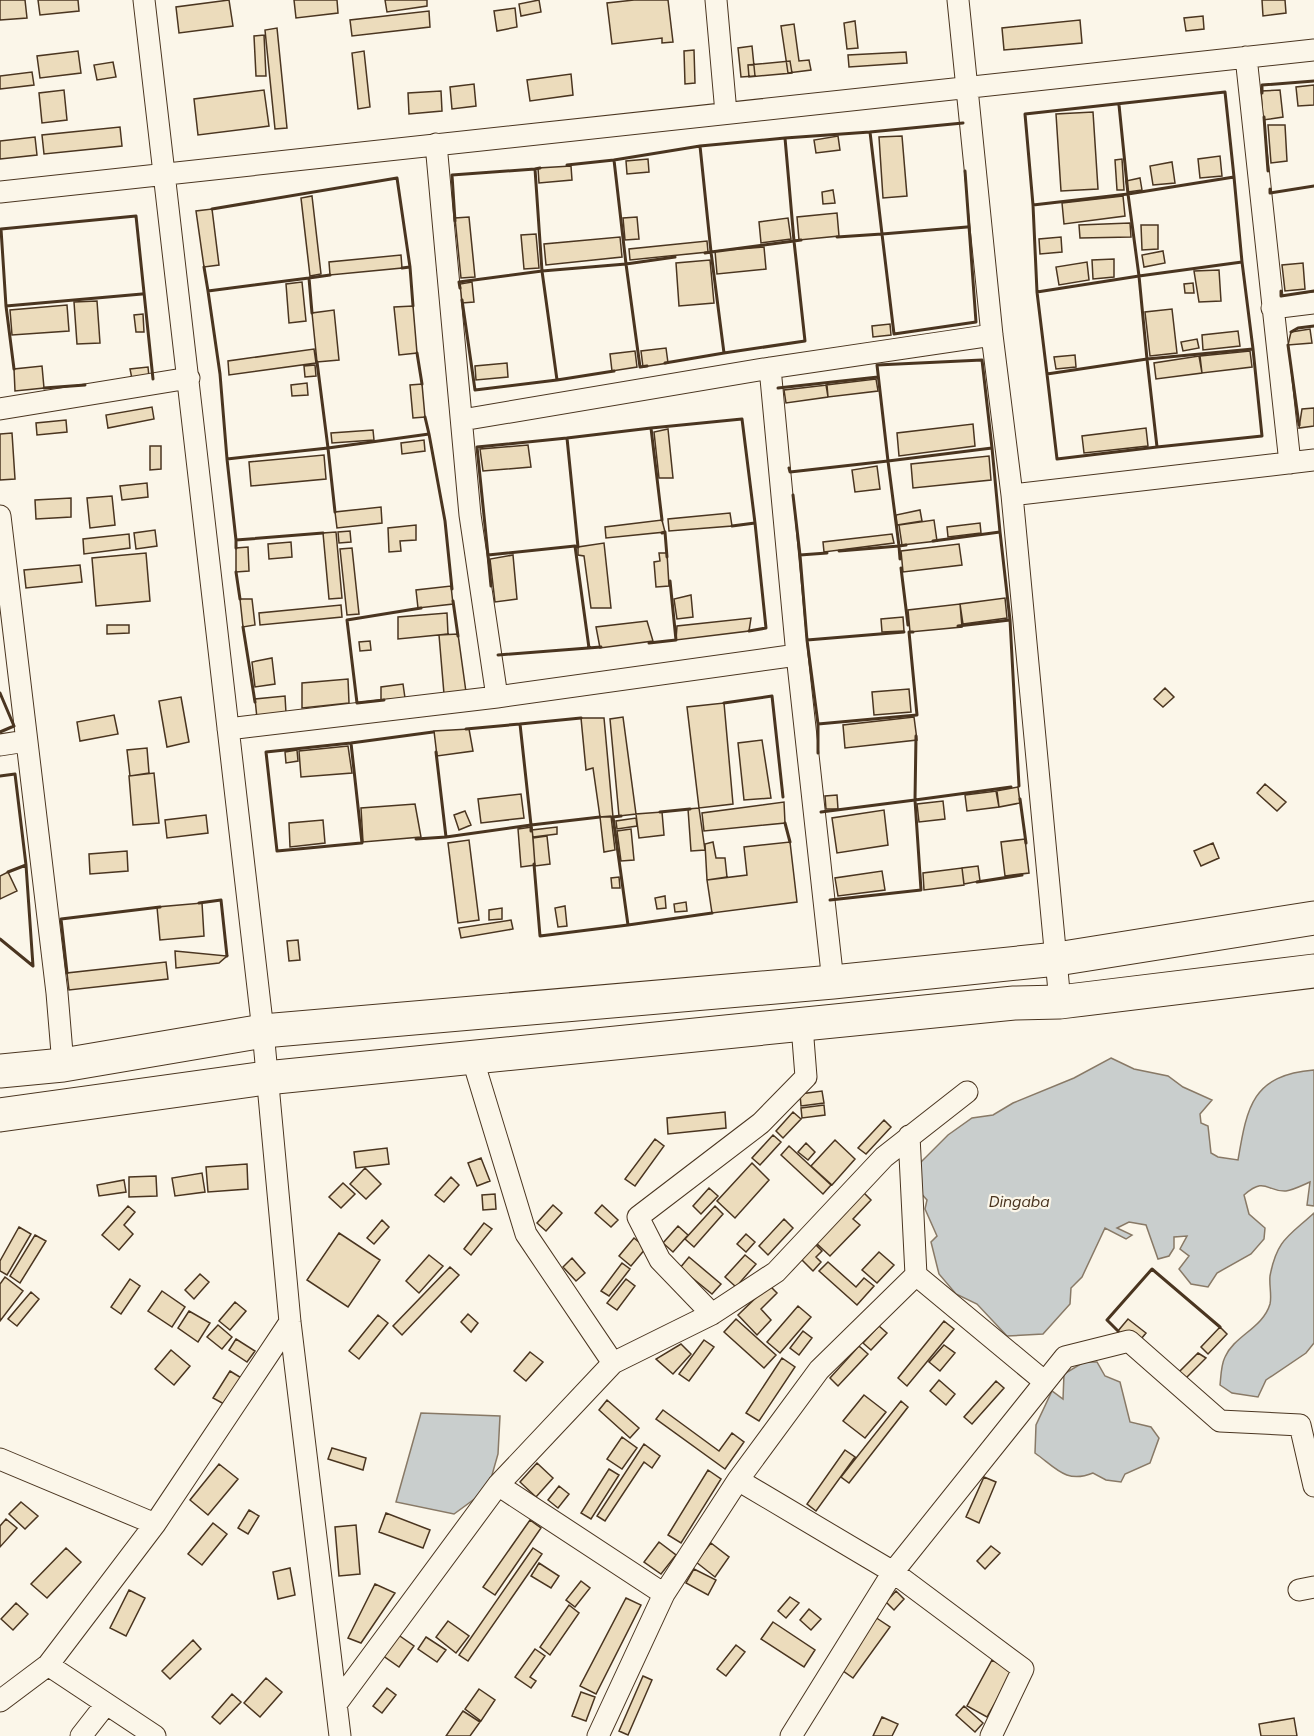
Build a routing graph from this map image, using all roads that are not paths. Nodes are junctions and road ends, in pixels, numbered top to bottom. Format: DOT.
graph roads {
  1 [pos="144,0"];
  2 [pos="716,0"];
  3 [pos="958,0"];
  4 [pos="1314,50"];
  5 [pos="1246,57"];
  6 [pos="967,87"];
  7 [pos="726,112"];
  8 [pos="436,144"];
  9 [pos="166,172"];
  10 [pos="0,192"];
  11 [pos="1314,303"];
  12 [pos="1272,308"];
  13 [pos="992,335"];
  14 [pos="770,368"];
  15 [pos="189,378"];
  16 [pos="0,409"];
  17 [pos="462,420"];
  18 [pos="1314,460"];
  19 [pos="1290,463"];
  20 [pos="1012,495"];
  21 [pos="0,516"];
  22 [pos="797,655"];
  23 [pos="497,697"];
  24 [pos="228,729"];
  25 [pos="26,741"];
  26 [pos="0,745"];
  27 [pos="1314,918"];
  28 [pos="1057,959"];
  29 [pos="1314,971"];
  30 [pos="833,982"];
  31 [pos="1060,1002"];
  32 [pos="802,1026"];
  33 [pos="262,1031"];
  34 [pos="472,1057"];
  35 [pos="63,1065"];
  36 [pos="0,1071"];
  37 [pos="266,1078"];
  38 [pos="967,1092"];
  39 [pos="0,1115"];
  40 [pos="909,1136"];
  41 [pos="916,1275"];
  42 [pos="712,1314"];
  43 [pos="290,1322"];
  44 [pos="613,1363"];
  45 [pos="1045,1382"];
  46 [pos="1307,1425"];
  47 [pos="0,1459"];
  48 [pos="738,1480"];
  49 [pos="498,1485"];
  50 [pos="1314,1486"];
  51 [pos="155,1524"];
  52 [pos="893,1572"];
  53 [pos="664,1594"];
  54 [pos="48,1665"];
  55 [pos="0,1701"];
  56 [pos="337,1703"];
  57 [pos="106,1704"];
  58 [pos="81,1736"];
  59 [pos="155,1736"];
  60 [pos="340,1736"];
  61 [pos="598,1736"];
  62 [pos="791,1736"];
  63 [pos="991,1736"];
  1 -- 9 [label="street"];
  2 -- 7 [label="street"];
  3 -- 6 [label="street"];
  4 -- 5 [label="street"];
  5 -- 6 [label="street"];
  5 -- 12 [label="street"];
  6 -- 7 [label="street"];
  6 -- 13 [label="street"];
  7 -- 8 [label="street"];
  8 -- 9 [label="street"];
  8 -- 17 [label="street"];
  9 -- 10 [label="street"];
  9 -- 15 [label="street"];
  11 -- 12 [label="street"];
  12 -- 19 [label="street"];
  13 -- 14 [label="street"];
  13 -- 20 [label="street"];
  14 -- 17 [label="street"];
  14 -- 22 [label="street"];
  15 -- 16 [label="street"];
  15 -- 24 [label="street"];
  17 -- 23 [label="street"];
  18 -- 19 [label="street"];
  19 -- 20 [label="street"];
  20 -- 28 [label="street"];
  21 -- 25 [label="street"];
  22 -- 23 [label="street"];
  22 -- 30 [label="street"];
  23 -- 24 [label="street"];
  24 -- 33 [label="street"];
  25 -- 26 [label="street"];
  25 -- 35 [label="street"];
  27 -- 28 [label="highway"];
  28 -- 30 [label="highway"];
  28 -- 31 [label="street"];
  29 -- 31 [label="highway"];
  30 -- 33 [label="highway"];
  31 -- 32 [label="highway"];
  32 -- 34 [label="highway"];
  32 -- 42 [label="street"];
  33 -- 35 [label="highway"];
  33 -- 37 [label="street"];
  34 -- 37 [label="highway"];
  34 -- 44 [label="street"];
  35 -- 36 [label="highway"];
  37 -- 39 [label="highway"];
  37 -- 43 [label="street"];
  38 -- 40 [label="street"];
  40 -- 41 [label="street"];
  40 -- 42 [label="street"];
  41 -- 45 [label="street"];
  41 -- 48 [label="street"];
  42 -- 44 [label="street"];
  43 -- 51 [label="street"];
  43 -- 56 [label="street"];
  44 -- 49 [label="street"];
  45 -- 46 [label="street"];
  45 -- 52 [label="street"];
  46 -- 50 [label="street"];
  47 -- 51 [label="street"];
  48 -- 52 [label="street"];
  48 -- 53 [label="street"];
  49 -- 53 [label="street"];
  49 -- 56 [label="street"];
  51 -- 54 [label="street"];
  52 -- 62 [label="street"];
  52 -- 63 [label="street"];
  53 -- 61 [label="street"];
  54 -- 55 [label="street"];
  54 -- 57 [label="street"];
  56 -- 60 [label="street"];
  57 -- 58 [label="street"];
  57 -- 59 [label="street"];
}
